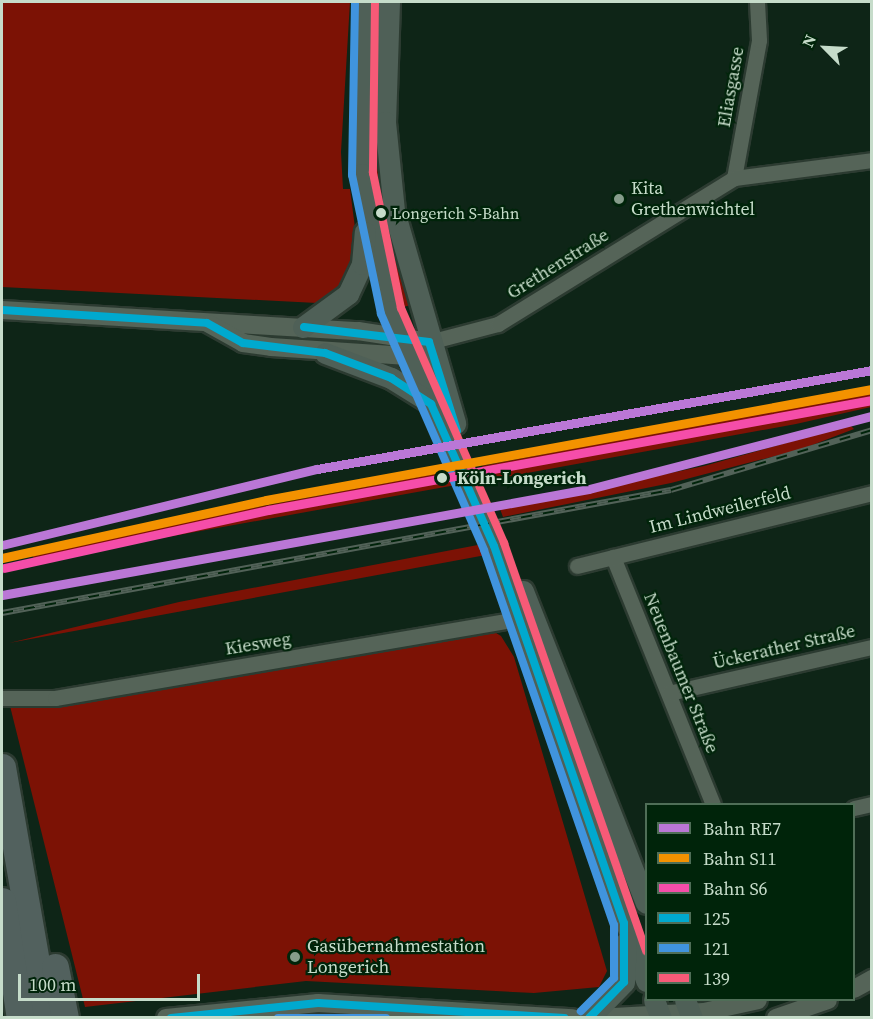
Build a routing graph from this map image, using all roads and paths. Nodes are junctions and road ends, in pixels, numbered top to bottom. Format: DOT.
graph roads {
  1 [pos="365,2"];
  2 [pos="390,2"];
  3 [pos="758,2"];
  4 [pos="872,160"];
  5 [pos="734,178"];
  6 [pos="367,217"];
  7 [pos="2,310"];
  8 [pos="207,323"];
  9 [pos="303,327"];
  10 [pos="400,336"];
  11 [pos="429,342"];
  12 [pos="325,353"];
  13 [pos="408,356"];
  14 [pos="431,404"];
  15 [pos="872,493"];
  16 [pos="613,557"];
  17 [pos="577,566"];
  18 [pos="519,619"];
  19 [pos="872,647"];
  20 [pos="669,693"];
  21 [pos="2,698"];
  22 [pos="2,767"];
  23 [pos="713,803"];
  24 [pos="872,804"];
  25 [pos="855,808"];
  26 [pos="23,872"];
  27 [pos="645,900"];
  28 [pos="2,901"];
  29 [pos="624,923"];
  30 [pos="872,972"];
  31 [pos="855,975"];
  32 [pos="645,978"];
  33 [pos="872,979"];
  34 [pos="855,988"];
  35 [pos="2,996"];
  36 [pos="745,1001"];
  37 [pos="822,1001"];
  38 [pos="689,1010"];
  39 [pos="658,1011"];
  40 [pos="480,1016"];
  41 [pos="4,1017"];
  42 [pos="20,1017"];
  43 [pos="46,1017"];
  44 [pos="65,1017"];
  45 [pos="166,1017"];
  46 [pos="573,1017"];
  47 [pos="589,1017"];
  48 [pos="595,1017"];
  49 [pos="776,1017"];
  1 -- 6 [label="main road"];
  2 -- 11 [label="main road"];
  3 -- 5 [label="street, Eliasgasse"];
  4 -- 5 [label="street, Grethenstraße"];
  5 -- 11 [label="street, Grethenstraße"];
  6 -- 9 [label="main road"];
  6 -- 10 [label="main road"];
  7 -- 8 [label="street"];
  8 -- 9 [label="street"];
  8 -- 12 [label="street"];
  9 -- 10 [label="street"];
  10 -- 11 [label="street"];
  10 -- 13 [label="main road"];
  11 -- 13 [label="street"];
  11 -- 27 [label="main road"];
  12 -- 13 [label="street"];
  12 -- 14 [label="main road"];
  13 -- 14 [label="main road"];
  14 -- 18 [label="main road"];
  15 -- 16 [label="street, Im Lindweilerfeld"];
  16 -- 17 [label="street, Im Lindweilerfeld"];
  16 -- 20 [label="street, Neuenbaumer Straße"];
  18 -- 21 [label="street, Kiesweg"];
  18 -- 29 [label="main road"];
  19 -- 20 [label="street, Ückerather Straße"];
  20 -- 23 [label="street, Neuenbaumer Straße"];
  22 -- 26 [label="highway"];
  24 -- 25 [label="street"];
  26 -- 43 [label="highway"];
  26 -- 44 [label="highway"];
  28 -- 42 [label="highway"];
  29 -- 32 [label="main road"];
  29 -- 47 [label="main road"];
  30 -- 31 [label="street"];
  33 -- 34 [label="street"];
  35 -- 41 [label="highway"];
  36 -- 38 [label="street"];
  37 -- 49 [label="street"];
  38 -- 39 [label="street"];
  39 -- 48 [label="street"];
  40 -- 45 [label="street"];
  40 -- 46 [label="street"];
}
